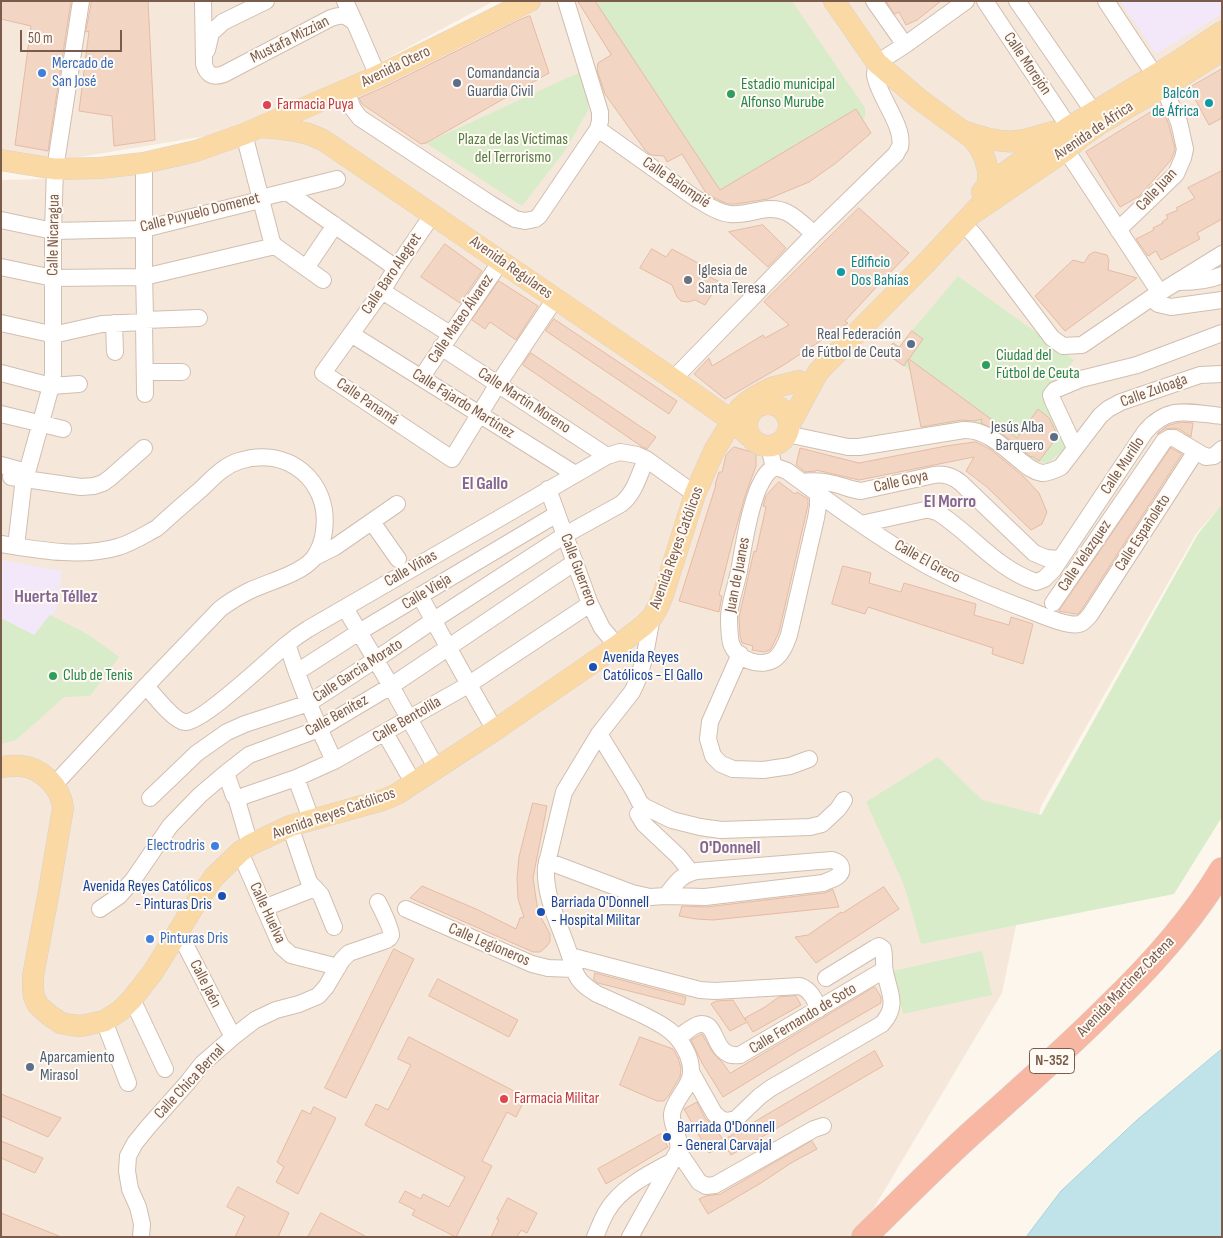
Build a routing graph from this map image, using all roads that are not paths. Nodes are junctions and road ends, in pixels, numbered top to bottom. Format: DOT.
graph roads {
  1 [pos="81,1"];
  2 [pos="204,1"];
  3 [pos="266,1"];
  4 [pos="345,1"];
  5 [pos="566,1"];
  6 [pos="834,1"];
  7 [pos="874,1"];
  8 [pos="966,1"];
  9 [pos="985,1"];
  10 [pos="1017,1"];
  11 [pos="1106,1"];
  12 [pos="520,4"];
  13 [pos="354,23"];
  14 [pos="1222,32"];
  15 [pos="905,45"];
  16 [pos="1222,51"];
  17 [pos="876,63"];
  18 [pos="204,64"];
  19 [pos="378,76"];
  20 [pos="1159,80"];
  21 [pos="346,90"];
  22 [pos="314,104"];
  23 [pos="1093,111"];
  24 [pos="1069,127"];
  25 [pos="598,129"];
  26 [pos="252,131"];
  27 [pos="963,131"];
  28 [pos="319,137"];
  29 [pos="1066,150"];
  30 [pos="1,160"];
  31 [pos="144,163"];
  32 [pos="55,169"];
  33 [pos="337,179"];
  34 [pos="988,185"];
  35 [pos="288,192"];
  36 [pos="260,200"];
  37 [pos="432,214"];
  38 [pos="1,220"];
  39 [pos="966,220"];
  40 [pos="335,225"];
  41 [pos="144,229"];
  42 [pos="1118,230"];
  43 [pos="53,231"];
  44 [pos="814,234"];
  45 [pos="275,246"];
  46 [pos="1222,254"];
  47 [pos="500,261"];
  48 [pos="1,267"];
  49 [pos="306,268"];
  50 [pos="396,268"];
  51 [pos="1222,275"];
  52 [pos="144,277"];
  53 [pos="53,278"];
  54 [pos="323,280"];
  55 [pos="1179,282"];
  56 [pos="382,291"];
  57 [pos="1155,296"];
  58 [pos="555,299"];
  59 [pos="1222,300"];
  60 [pos="199,318"];
  61 [pos="144,321"];
  62 [pos="1,323"];
  63 [pos="114,323"];
  64 [pos="1222,333"];
  65 [pos="53,334"];
  66 [pos="351,334"];
  67 [pos="446,341"];
  68 [pos="115,352"];
  69 [pos="145,372"];
  70 [pos="182,372"];
  71 [pos="818,372"];
  72 [pos="1,373"];
  73 [pos="1222,374"];
  74 [pos="421,378"];
  75 [pos="672,379"];
  76 [pos="799,381"];
  77 [pos="79,384"];
  78 [pos="498,384"];
  79 [pos="51,386"];
  80 [pos="145,394"];
  81 [pos="766,405"];
  82 [pos="1,414"];
  83 [pos="479,414"];
  84 [pos="736,415"];
  85 [pos="1222,416"];
  86 [pos="41,424"];
  87 [pos="63,429"];
  88 [pos="788,430"];
  89 [pos="750,436"];
  90 [pos="720,441"];
  91 [pos="769,446"];
  92 [pos="144,448"];
  93 [pos="1075,448"];
  94 [pos="1222,449"];
  95 [pos="1196,451"];
  96 [pos="607,456"];
  97 [pos="646,459"];
  98 [pos="1,465"];
  99 [pos="774,468"];
  100 [pos="26,473"];
  101 [pos="575,474"];
  102 [pos="1,475"];
  103 [pos="802,482"];
  104 [pos="548,489"];
  105 [pos="695,494"];
  106 [pos="818,494"];
  107 [pos="397,504"];
  108 [pos="557,514"];
  109 [pos="372,522"];
  110 [pos="861,524"];
  111 [pos="565,534"];
  112 [pos="9,545"];
  113 [pos="315,557"];
  114 [pos="398,559"];
  115 [pos="575,562"];
  116 [pos="1056,564"];
  117 [pos="420,596"];
  118 [pos="1053,603"];
  119 [pos="590,604"];
  120 [pos="344,608"];
  121 [pos="1090,614"];
  122 [pos="652,617"];
  123 [pos="434,620"];
  124 [pos="359,632"];
  125 [pos="287,644"];
  126 [pos="617,646"];
  127 [pos="449,648"];
  128 [pos="740,654"];
  129 [pos="375,660"];
  130 [pos="296,672"];
  131 [pos="468,685"];
  132 [pos="146,686"];
  133 [pos="391,686"];
  134 [pos="309,703"];
  135 [pos="409,718"];
  136 [pos="319,729"];
  137 [pos="495,730"];
  138 [pos="385,733"];
  139 [pos="599,734"];
  140 [pos="809,759"];
  141 [pos="334,761"];
  142 [pos="1,767"];
  143 [pos="437,769"];
  144 [pos="226,773"];
  145 [pos="296,778"];
  146 [pos="414,784"];
  147 [pos="54,785"];
  148 [pos="236,797"];
  149 [pos="150,798"];
  150 [pos="844,800"];
  151 [pos="645,807"];
  152 [pos="311,820"];
  153 [pos="290,826"];
  154 [pos="245,849"];
  155 [pos="547,861"];
  156 [pos="1222,870"];
  157 [pos="691,872"];
  158 [pos="316,888"];
  159 [pos="666,896"];
  160 [pos="378,902"];
  161 [pos="264,908"];
  162 [pos="100,909"];
  163 [pos="406,909"];
  164 [pos="334,927"];
  165 [pos="178,931"];
  166 [pos="572,962"];
  167 [pos="338,967"];
  168 [pos="884,970"];
  169 [pos="826,978"];
  170 [pos="132,999"];
  171 [pos="819,1009"];
  172 [pos="104,1021"];
  173 [pos="232,1037"];
  174 [pos="678,1038"];
  175 [pos="165,1069"];
  176 [pos="691,1072"];
  177 [pos="128,1083"];
  178 [pos="823,1126"];
  179 [pos="676,1156"];
  180 [pos="141,1237"];
  181 [pos="595,1237"];
  182 [pos="630,1237"];
  183 [pos="864,1237"];
  1 -- 32 [label="street, Calle Nicaragua"];
  2 -- 18 [label="street"];
  3 -- 18 [label="street"];
  4 -- 13 [label="street"];
  5 -- 25 [label="street"];
  6 -- 17 [label="main road"];
  7 -- 15 [label="street"];
  8 -- 15 [label="street"];
  9 -- 24 [label="street, Calle Morejón"];
  10 -- 23 [label="street"];
  11 -- 20 [label="street, Calle Juan"];
  12 -- 19 [label="main road, Avenida Otero"];
  13 -- 18 [label="street, Mustafa Mizzian"];
  13 -- 19 [label="street, Mustafa Mizzian"];
  14 -- 20 [label="main road, Avenida de África"];
  15 -- 17 [label="street"];
  16 -- 20 [label="main road, Avenida de África"];
  17 -- 27 [label="main road"];
  17 -- 44 [label="street"];
  19 -- 21 [label="main road, Avenida Otero"];
  20 -- 23 [label="main road, Avenida de África"];
  20 -- 29 [label="main road, Avenida de África"];
  20 -- 42 [label="street, Calle Juan"];
  21 -- 22 [label="main road, Avenida Otero"];
  21 -- 25 [label="street"];
  22 -- 26 [label="main road, Avenida Otero"];
  22 -- 28 [label="main road"];
  23 -- 24 [label="main road, Avenida de África"];
  24 -- 27 [label="main road"];
  24 -- 34 [label="main road, Avenida de África"];
  25 -- 44 [label="street, Calle Balompié"];
  26 -- 28 [label="main road, Avenida Regulares"];
  26 -- 31 [label="main road, Avenida Otero"];
  26 -- 36 [label="street"];
  27 -- 34 [label="main road"];
  28 -- 37 [label="main road, Avenida Regulares"];
  29 -- 39 [label="main road, Avenida de África"];
  29 -- 42 [label="street"];
  30 -- 32 [label="main road, Avenida Otero"];
  31 -- 32 [label="main road, Avenida Otero"];
  31 -- 41 [label="street"];
  32 -- 43 [label="street, Calle Nicaragua"];
  33 -- 35 [label="street, Calle Puyuelo Domenet"];
  34 -- 39 [label="main road, Avenida de África"];
  35 -- 36 [label="street, Calle Puyuelo Domenet"];
  35 -- 40 [label="street"];
  36 -- 41 [label="street, Calle Puyuelo Domenet"];
  36 -- 45 [label="street"];
  37 -- 47 [label="main road, Avenida Regulares"];
  37 -- 50 [label="street, Calle Baro Alegret"];
  38 -- 43 [label="street, Calle Puyuelo Domenet"];
  39 -- 57 [label="street"];
  39 -- 71 [label="main road, Avenida de África"];
  40 -- 49 [label="street"];
  40 -- 50 [label="street"];
  41 -- 43 [label="street, Calle Puyuelo Domenet"];
  41 -- 52 [label="street"];
  42 -- 57 [label="street"];
  43 -- 53 [label="street, Calle Nicaragua"];
  44 -- 75 [label="street"];
  45 -- 49 [label="street"];
  45 -- 52 [label="street"];
  46 -- 55 [label="street"];
  47 -- 58 [label="main road, Avenida Regulares"];
  47 -- 67 [label="street, Calle Mateo Álvarez"];
  48 -- 53 [label="street"];
  49 -- 54 [label="street"];
  50 -- 56 [label="street, Calle Baro Alegret"];
  51 -- 55 [label="street"];
  52 -- 53 [label="street"];
  52 -- 61 [label="street"];
  53 -- 65 [label="street, Calle Nicaragua"];
  55 -- 57 [label="street"];
  56 -- 66 [label="street, Calle Baro Alegret"];
  56 -- 67 [label="street, Calle Martín Moreno"];
  57 -- 59 [label="street"];
  58 -- 75 [label="main road, Avenida Regulares"];
  58 -- 78 [label="street"];
  60 -- 61 [label="street"];
  61 -- 63 [label="street"];
  61 -- 69 [label="street"];
  62 -- 65 [label="street"];
  63 -- 65 [label="street"];
  63 -- 68 [label="street"];
  64 -- 93 [label="street"];
  65 -- 79 [label="street, Calle Nicaragua"];
  66 -- 74 [label="street, Calle Fajardo Martínez"];
  66 -- 83 [label="street, Calle Panamá"];
  67 -- 74 [label="street, Calle Mateo Álvarez"];
  67 -- 78 [label="street, Calle Martín Moreno"];
  69 -- 70 [label="street"];
  69 -- 80 [label="street"];
  71 -- 76 [label="main road, Avenida de África"];
  71 -- 88 [label="main road, Avenida de África"];
  72 -- 79 [label="street"];
  73 -- 93 [label="street, Calle Zuloaga"];
  74 -- 83 [label="street, Calle Fajardo Martínez"];
  75 -- 84 [label="main road, Avenida Regulares"];
  76 -- 81 [label="main road, Avenida de África"];
  76 -- 84 [label="main road"];
  77 -- 79 [label="street"];
  78 -- 83 [label="street"];
  78 -- 96 [label="street, Calle Martín Moreno"];
  79 -- 86 [label="street, Calle Nicaragua"];
  81 -- 84 [label="main road"];
  81 -- 88 [label="main road"];
  81 -- 89 [label="main road"];
  82 -- 86 [label="street"];
  83 -- 101 [label="street, Calle Fajardo Martínez"];
  84 -- 89 [label="main road, Avenida Regulares"];
  84 -- 90 [label="main road, Avenida Reyes Católicos"];
  85 -- 116 [label="street, Calle Murillo"];
  86 -- 87 [label="street"];
  86 -- 100 [label="street, Calle Nicaragua"];
  88 -- 91 [label="main road"];
  88 -- 93 [label="street, Calle Zuloaga"];
  89 -- 90 [label="main road"];
  89 -- 91 [label="main road"];
  90 -- 105 [label="main road, Avenida Reyes Católicos"];
  91 -- 99 [label="street"];
  92 -- 100 [label="street"];
  94 -- 95 [label="street"];
  95 -- 118 [label="street, Calle Velazquez"];
  95 -- 121 [label="street, Calle Españoleto"];
  96 -- 97 [label="street, Calle Viñas"];
  96 -- 101 [label="street, Calle Viñas"];
  97 -- 105 [label="street, Calle Viñas"];
  97 -- 111 [label="street, Calle García Morato"];
  98 -- 100 [label="street"];
  99 -- 103 [label="street, Calle El Greco"];
  99 -- 128 [label="street, Juan de Juanes"];
  100 -- 102 [label="street"];
  100 -- 112 [label="street, Calle Nicaragua"];
  101 -- 104 [label="street, Calle Viñas"];
  103 -- 106 [label="street, Calle El Greco"];
  103 -- 116 [label="street, Calle Goya"];
  104 -- 108 [label="street, Calle Guerrero"];
  104 -- 120 [label="street, Calle Viñas"];
  105 -- 122 [label="main road, Avenida Reyes Católicos"];
  106 -- 110 [label="street, Calle El Greco"];
  106 -- 128 [label="street"];
  107 -- 109 [label="street"];
  108 -- 111 [label="street, Calle Guerrero"];
  108 -- 117 [label="street, Calle Vieja"];
  109 -- 113 [label="street"];
  109 -- 114 [label="street"];
  110 -- 116 [label="street"];
  110 -- 121 [label="street, Calle El Greco"];
  111 -- 115 [label="street, Calle Guerrero"];
  111 -- 123 [label="street, Calle García Morato"];
  112 -- 113 [label="street"];
  113 -- 132 [label="street"];
  115 -- 119 [label="street, Calle Guerrero"];
  115 -- 127 [label="street, Calle Benítez"];
  117 -- 123 [label="street"];
  117 -- 124 [label="street, Calle Vieja"];
  119 -- 126 [label="street, Calle Guerrero"];
  119 -- 131 [label="street, Calle Bentolila"];
  120 -- 124 [label="street"];
  120 -- 125 [label="street, Calle Viñas"];
  122 -- 126 [label="main road, Avenida Reyes Católicos"];
  122 -- 139 [label="street"];
  123 -- 127 [label="street"];
  123 -- 129 [label="street, Calle García Morato"];
  124 -- 129 [label="street"];
  124 -- 130 [label="street, Calle Vieja"];
  125 -- 130 [label="street"];
  125 -- 132 [label="street, Calle Viñas"];
  126 -- 137 [label="main road, Avenida Reyes Católicos"];
  127 -- 131 [label="street"];
  127 -- 133 [label="street, Calle Benítez"];
  128 -- 140 [label="street"];
  129 -- 133 [label="street"];
  129 -- 134 [label="street, Calle García Morato"];
  130 -- 134 [label="street"];
  131 -- 135 [label="street, Calle Bentolila"];
  131 -- 137 [label="street"];
  132 -- 147 [label="street"];
  133 -- 135 [label="street"];
  133 -- 136 [label="street, Calle Benítez"];
  134 -- 136 [label="street"];
  134 -- 149 [label="street, Calle García Morato"];
  135 -- 138 [label="street, Calle Bentolila"];
  135 -- 143 [label="street"];
  136 -- 141 [label="street"];
  136 -- 144 [label="street, Calle Benítez"];
  137 -- 143 [label="main road, Avenida Reyes Católicos"];
  138 -- 141 [label="street, Calle Bentolila"];
  138 -- 146 [label="street"];
  139 -- 151 [label="street"];
  139 -- 155 [label="street"];
  141 -- 145 [label="street, Calle Bentolila"];
  142 -- 147 [label="main road"];
  143 -- 146 [label="main road, Avenida Reyes Católicos"];
  144 -- 148 [label="street"];
  144 -- 162 [label="street, Calle Benítez"];
  145 -- 148 [label="street, Calle Bentolila"];
  145 -- 152 [label="street"];
  146 -- 152 [label="main road, Avenida Reyes Católicos"];
  147 -- 172 [label="main road, Avenida Reyes Católicos"];
  148 -- 154 [label="street, Calle Huelva"];
  150 -- 151 [label="street"];
  151 -- 157 [label="street"];
  152 -- 153 [label="main road, Avenida Reyes Católicos"];
  153 -- 154 [label="main road, Avenida Reyes Católicos"];
  153 -- 158 [label="street"];
  154 -- 161 [label="street, Calle Huelva"];
  154 -- 165 [label="main road, Avenida Reyes Católicos"];
  155 -- 159 [label="street"];
  155 -- 166 [label="street"];
  156 -- 183 [label="highway, Avenida Martinez Catena / N-352"];
  157 -- 159 [label="street"];
  157 -- 159 [label="street"];
  158 -- 161 [label="street"];
  158 -- 164 [label="street"];
  160 -- 167 [label="street, Calle Chica Bernal"];
  161 -- 167 [label="street, Calle Huelva"];
  163 -- 166 [label="street, Calle Legioneros"];
  165 -- 170 [label="main road, Avenida Reyes Católicos"];
  165 -- 173 [label="street, Calle Jaén"];
  166 -- 171 [label="street, Calle Legioneros"];
  166 -- 174 [label="street"];
  167 -- 173 [label="street, Calle Chica Bernal"];
  168 -- 169 [label="street"];
  168 -- 171 [label="street, Calle Fernando de Soto"];
  168 -- 176 [label="street"];
  170 -- 172 [label="main road, Avenida Reyes Católicos"];
  170 -- 175 [label="street"];
  171 -- 174 [label="street, Calle Fernando de Soto"];
  172 -- 177 [label="street"];
  173 -- 180 [label="street, Calle Chica Bernal"];
  174 -- 176 [label="street"];
  176 -- 179 [label="street"];
  178 -- 179 [label="street"];
  179 -- 181 [label="street"];
  179 -- 182 [label="street"];
}
